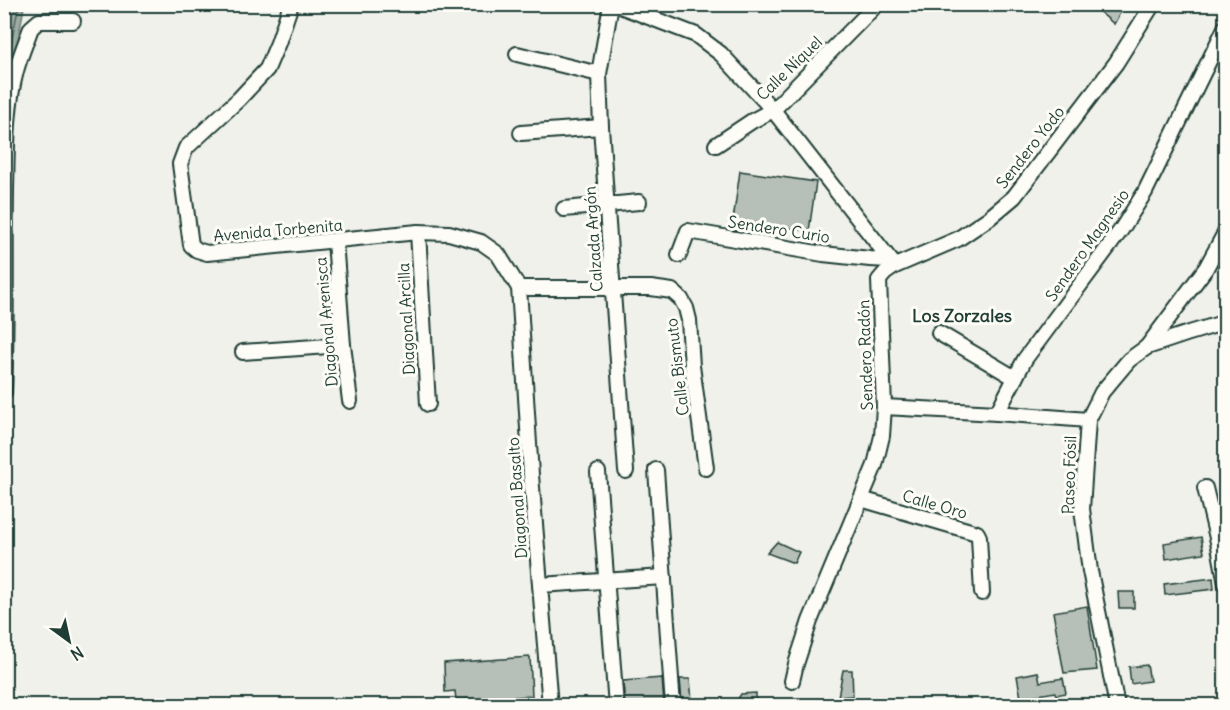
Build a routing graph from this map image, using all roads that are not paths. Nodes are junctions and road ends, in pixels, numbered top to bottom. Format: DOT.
graph roads {
  1 [pos="291,4"];
  2 [pos="613,4"];
  3 [pos="876,4"];
  4 [pos="1152,4"];
  5 [pos="73,21"];
  6 [pos="1226,26"];
  7 [pos="517,54"];
  8 [pos="599,74"];
  9 [pos="773,110"];
  10 [pos="601,127"];
  11 [pos="521,133"];
  12 [pos="716,144"];
  13 [pos="639,202"];
  14 [pos="607,204"];
  15 [pos="564,209"];
  16 [pos="1226,231"];
  17 [pos="418,232"];
  18 [pos="335,241"];
  19 [pos="679,255"];
  20 [pos="893,263"];
  21 [pos="519,288"];
  22 [pos="613,288"];
  23 [pos="1226,322"];
  24 [pos="939,333"];
  25 [pos="343,345"];
  26 [pos="1148,347"];
  27 [pos="243,352"];
  28 [pos="1015,378"];
  29 [pos="4,392"];
  30 [pos="350,400"];
  31 [pos="428,404"];
  32 [pos="884,407"];
  33 [pos="997,413"];
  34 [pos="1088,420"];
  35 [pos="706,468"];
  36 [pos="656,470"];
  37 [pos="626,471"];
  38 [pos="598,472"];
  39 [pos="1205,488"];
  40 [pos="861,499"];
  41 [pos="664,577"];
  42 [pos="606,581"];
  43 [pos="1226,584"];
  44 [pos="540,585"];
  45 [pos="982,593"];
  46 [pos="792,681"];
  47 [pos="550,705"];
  48 [pos="616,705"];
  49 [pos="674,705"];
  50 [pos="1117,705"];
  1 -- 18 [label="street, Avenida Torbenita"];
  2 -- 8 [label="street, Calzada Argón"];
  2 -- 9 [label="street"];
  3 -- 9 [label="street, Calle Níquel"];
  4 -- 20 [label="street, Sendero Yodo"];
  5 -- 29 [label="street"];
  6 -- 28 [label="street, Sendero Magnesio"];
  7 -- 8 [label="street"];
  8 -- 10 [label="street, Calzada Argón"];
  9 -- 12 [label="street, Calle Níquel"];
  9 -- 20 [label="street"];
  10 -- 11 [label="street"];
  10 -- 14 [label="street, Calzada Argón"];
  13 -- 14 [label="street"];
  14 -- 15 [label="street"];
  14 -- 22 [label="street, Calzada Argón"];
  16 -- 26 [label="street"];
  17 -- 18 [label="street, Avenida Torbenita"];
  17 -- 21 [label="street, Avenida Torbenita"];
  17 -- 31 [label="street, Diagonal Arcilla"];
  18 -- 25 [label="street, Diagonal Arenisca"];
  19 -- 20 [label="street, Sendero Curio"];
  20 -- 32 [label="street, Sendero Radón"];
  21 -- 22 [label="street, Calle Bismuto"];
  21 -- 44 [label="street, Diagonal Basalto"];
  22 -- 35 [label="street, Calle Bismuto"];
  22 -- 37 [label="street, Calzada Argón"];
  23 -- 26 [label="street, Paseo Fósil"];
  24 -- 28 [label="street"];
  25 -- 27 [label="street"];
  25 -- 30 [label="street, Diagonal Arenisca"];
  26 -- 34 [label="street, Paseo Fósil"];
  28 -- 33 [label="street, Sendero Magnesio"];
  32 -- 33 [label="street"];
  32 -- 40 [label="street, Sendero Radón"];
  33 -- 34 [label="street"];
  34 -- 50 [label="street, Paseo Fósil"];
  36 -- 41 [label="street"];
  38 -- 42 [label="street"];
  39 -- 43 [label="street"];
  40 -- 45 [label="street, Calle Oro"];
  40 -- 46 [label="street, Sendero Radón"];
  41 -- 42 [label="street"];
  41 -- 49 [label="street"];
  42 -- 44 [label="street"];
  42 -- 48 [label="street"];
  44 -- 47 [label="street, Diagonal Basalto"];
}
